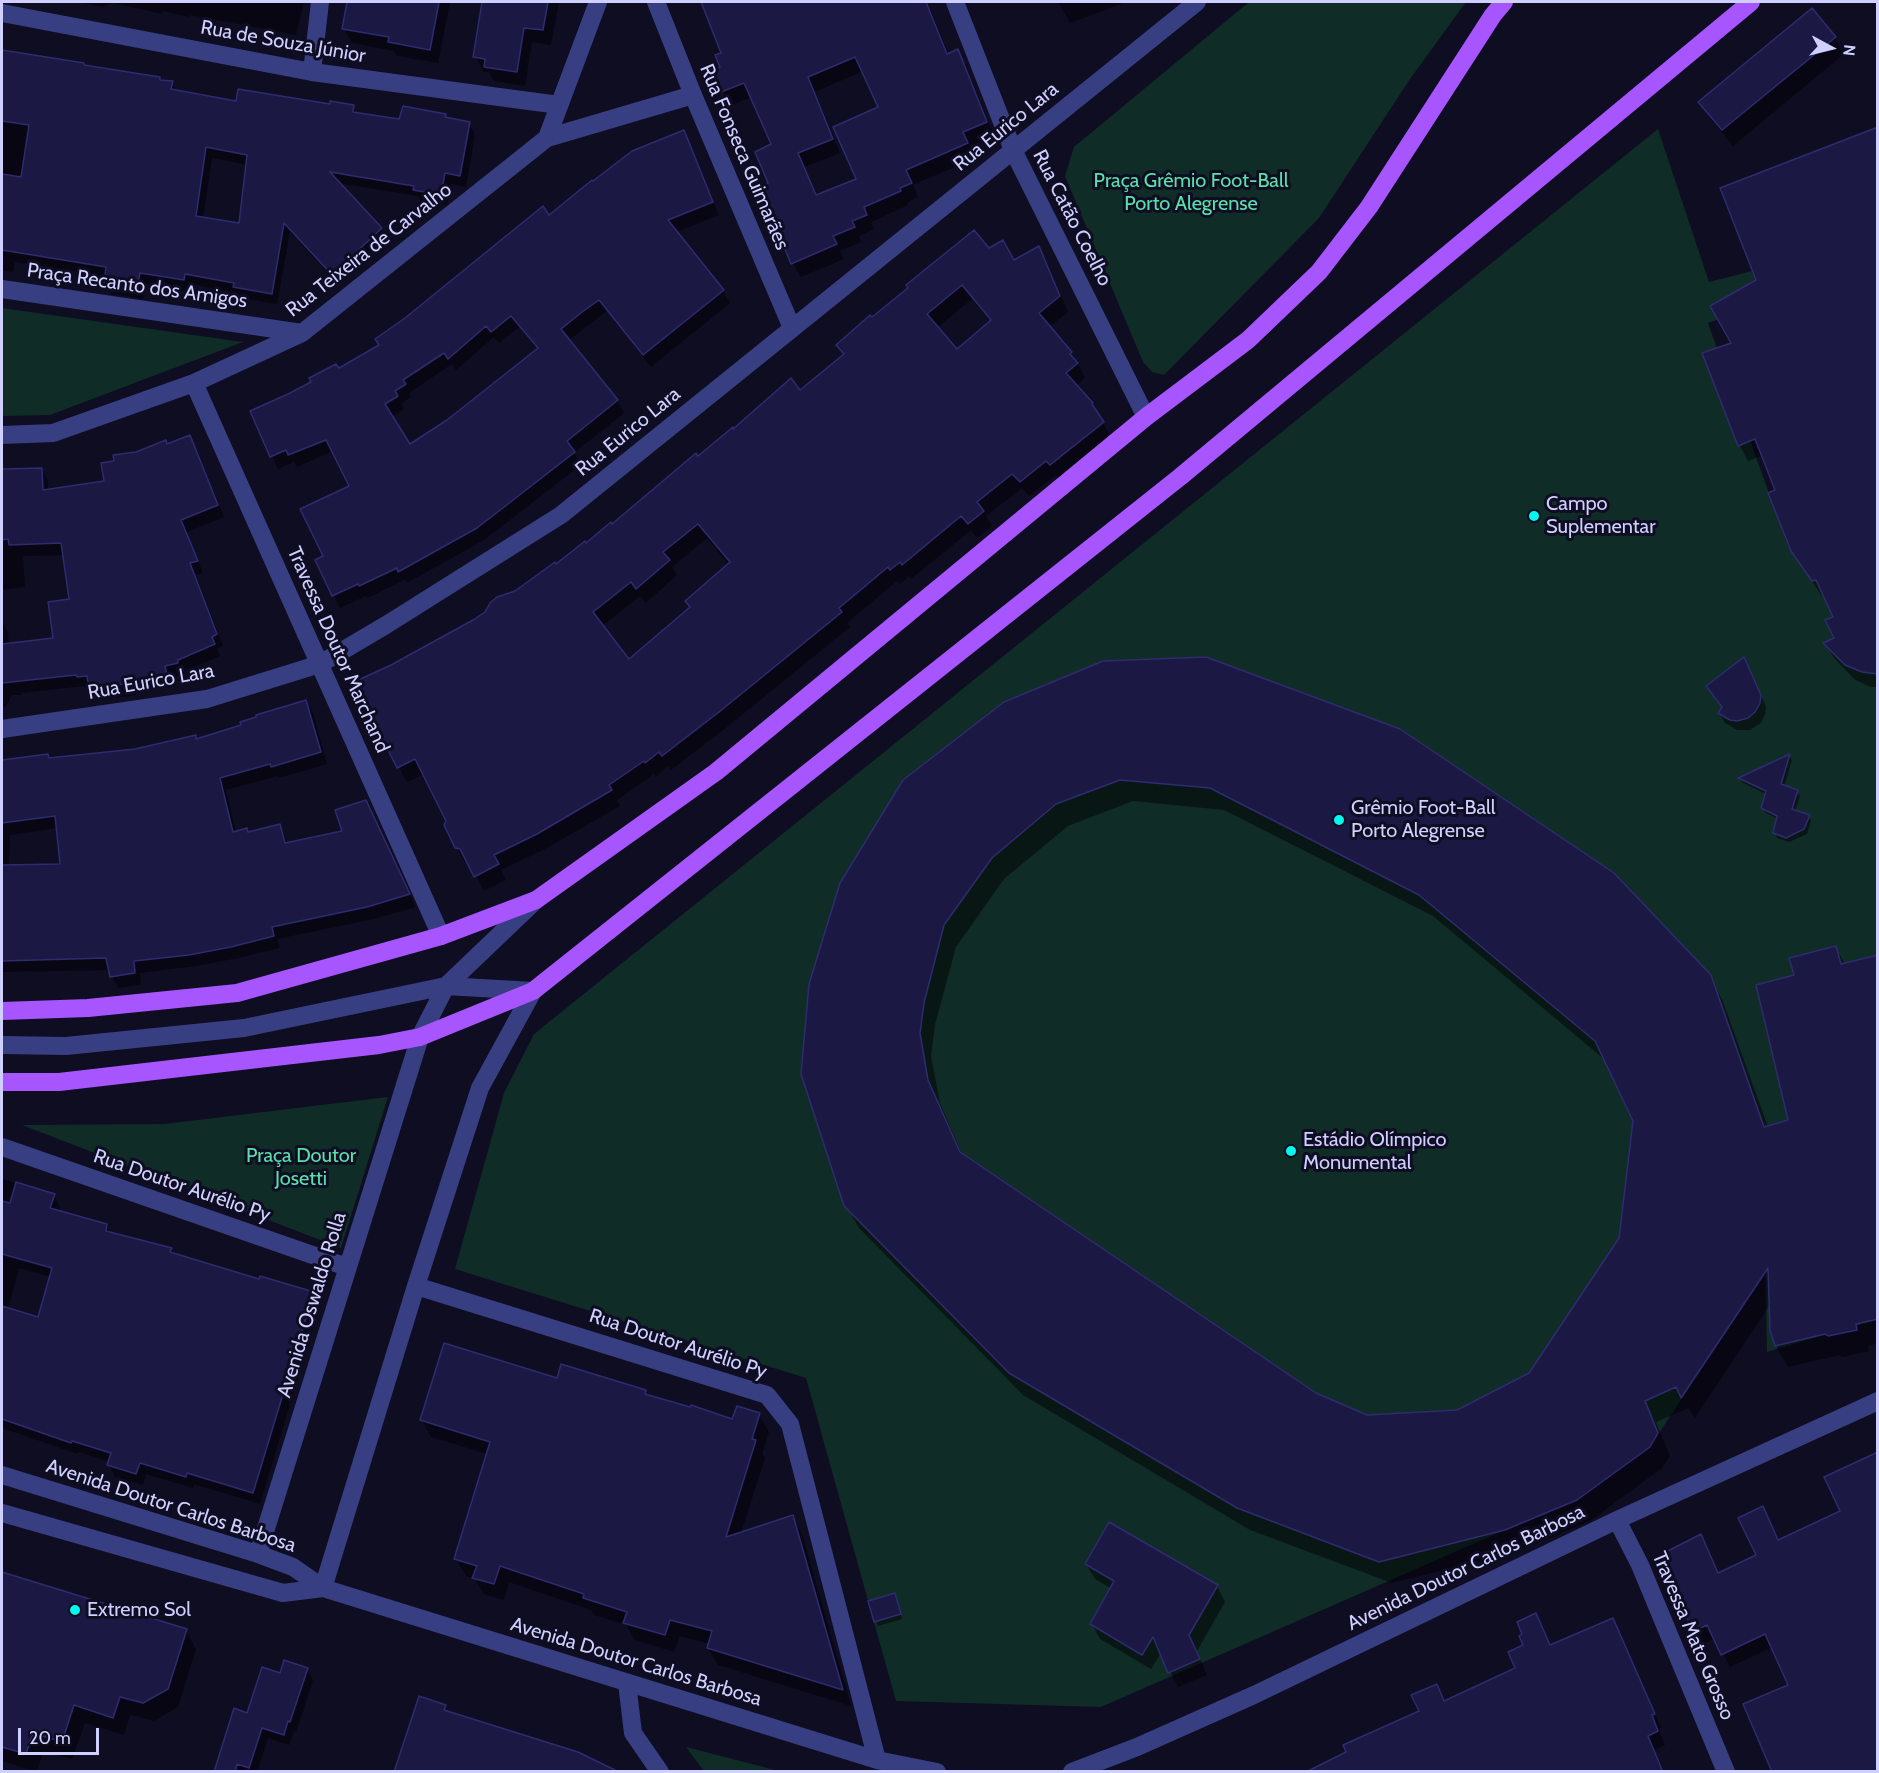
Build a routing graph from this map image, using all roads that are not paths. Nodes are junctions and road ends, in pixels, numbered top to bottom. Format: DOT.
graph roads {
  1 [pos="320,2"];
  2 [pos="598,2"];
  3 [pos="656,2"];
  4 [pos="955,2"];
  5 [pos="1197,2"];
  6 [pos="1503,2"];
  7 [pos="1751,2"];
  8 [pos="2,13"];
  9 [pos="312,72"];
  10 [pos="693,95"];
  11 [pos="559,105"];
  12 [pos="547,138"];
  13 [pos="1013,150"];
  14 [pos="2,289"];
  15 [pos="792,328"];
  16 [pos="302,333"];
  17 [pos="194,383"];
  18 [pos="1146,417"];
  19 [pos="2,435"];
  20 [pos="320,664"];
  21 [pos="2,729"];
  22 [pos="536,900"];
  23 [pos="441,936"];
  24 [pos="446,986"];
  25 [pos="533,991"];
  26 [pos="2,1011"];
  27 [pos="420,1037"];
  28 [pos="2,1045"];
  29 [pos="2,1082"];
  30 [pos="2,1146"];
  31 [pos="347,1267"];
  32 [pos="416,1286"];
  33 [pos="1878,1401"];
  34 [pos="2,1475"];
  35 [pos="2,1514"];
  36 [pos="1617,1520"];
  37 [pos="258,1554"];
  38 [pos="323,1588"];
  39 [pos="627,1683"];
  40 [pos="877,1760"];
  41 [pos="660,1772"];
  42 [pos="937,1772"];
  43 [pos="1072,1772"];
  44 [pos="1726,1772"];
  1 -- 9 [label="street"];
  2 -- 11 [label="street"];
  3 -- 10 [label="street, Rua Fonseca Guimarães"];
  4 -- 13 [label="street, Rua Catão Coelho"];
  5 -- 13 [label="street, Rua Eurico Lara"];
  6 -- 18 [label="main road"];
  7 -- 25 [label="main road"];
  8 -- 9 [label="street, Rua de Souza Júnior"];
  9 -- 11 [label="street, Rua de Souza Júnior"];
  10 -- 12 [label="street, Rua Teixeira de Carvalho"];
  10 -- 15 [label="street, Rua Fonseca Guimarães"];
  11 -- 12 [label="street"];
  12 -- 16 [label="street, Rua Teixeira de Carvalho"];
  13 -- 15 [label="street, Rua Eurico Lara"];
  13 -- 18 [label="street, Rua Catão Coelho"];
  14 -- 16 [label="street, Praça Recanto dos Amigos"];
  15 -- 20 [label="street, Rua Eurico Lara"];
  16 -- 17 [label="street, Rua Teixeira de Carvalho"];
  17 -- 19 [label="street, Rua Teixeira de Carvalho"];
  17 -- 20 [label="street, Travessa Doutor Marchand"];
  18 -- 22 [label="main road"];
  20 -- 21 [label="street, Rua Eurico Lara"];
  20 -- 23 [label="street, Travessa Doutor Marchand"];
  22 -- 23 [label="main road"];
  22 -- 24 [label="street, Avenida Oswaldo Rolla"];
  23 -- 26 [label="main road"];
  24 -- 25 [label="street"];
  24 -- 27 [label="street, Avenida Oswaldo Rolla"];
  24 -- 28 [label="street"];
  25 -- 27 [label="main road"];
  25 -- 32 [label="street"];
  27 -- 29 [label="main road"];
  27 -- 31 [label="street, Avenida Oswaldo Rolla"];
  30 -- 31 [label="street, Rua Doutor Aurélio Py"];
  31 -- 37 [label="street, Avenida Oswaldo Rolla"];
  32 -- 38 [label="street"];
  32 -- 40 [label="street, Rua Doutor Aurélio Py"];
  33 -- 36 [label="street, Avenida Doutor Carlos Barbosa"];
  34 -- 37 [label="street, Avenida Doutor Carlos Barbosa"];
  35 -- 38 [label="street, Avenida Doutor Carlos Barbosa"];
  36 -- 43 [label="street, Avenida Doutor Carlos Barbosa"];
  36 -- 44 [label="street, Travessa Mato Grosso"];
  37 -- 38 [label="street, Avenida Doutor Carlos Barbosa"];
  38 -- 39 [label="street, Avenida Doutor Carlos Barbosa"];
  39 -- 40 [label="street, Avenida Doutor Carlos Barbosa"];
  39 -- 41 [label="street"];
  40 -- 42 [label="street, Avenida Doutor Carlos Barbosa"];
}
